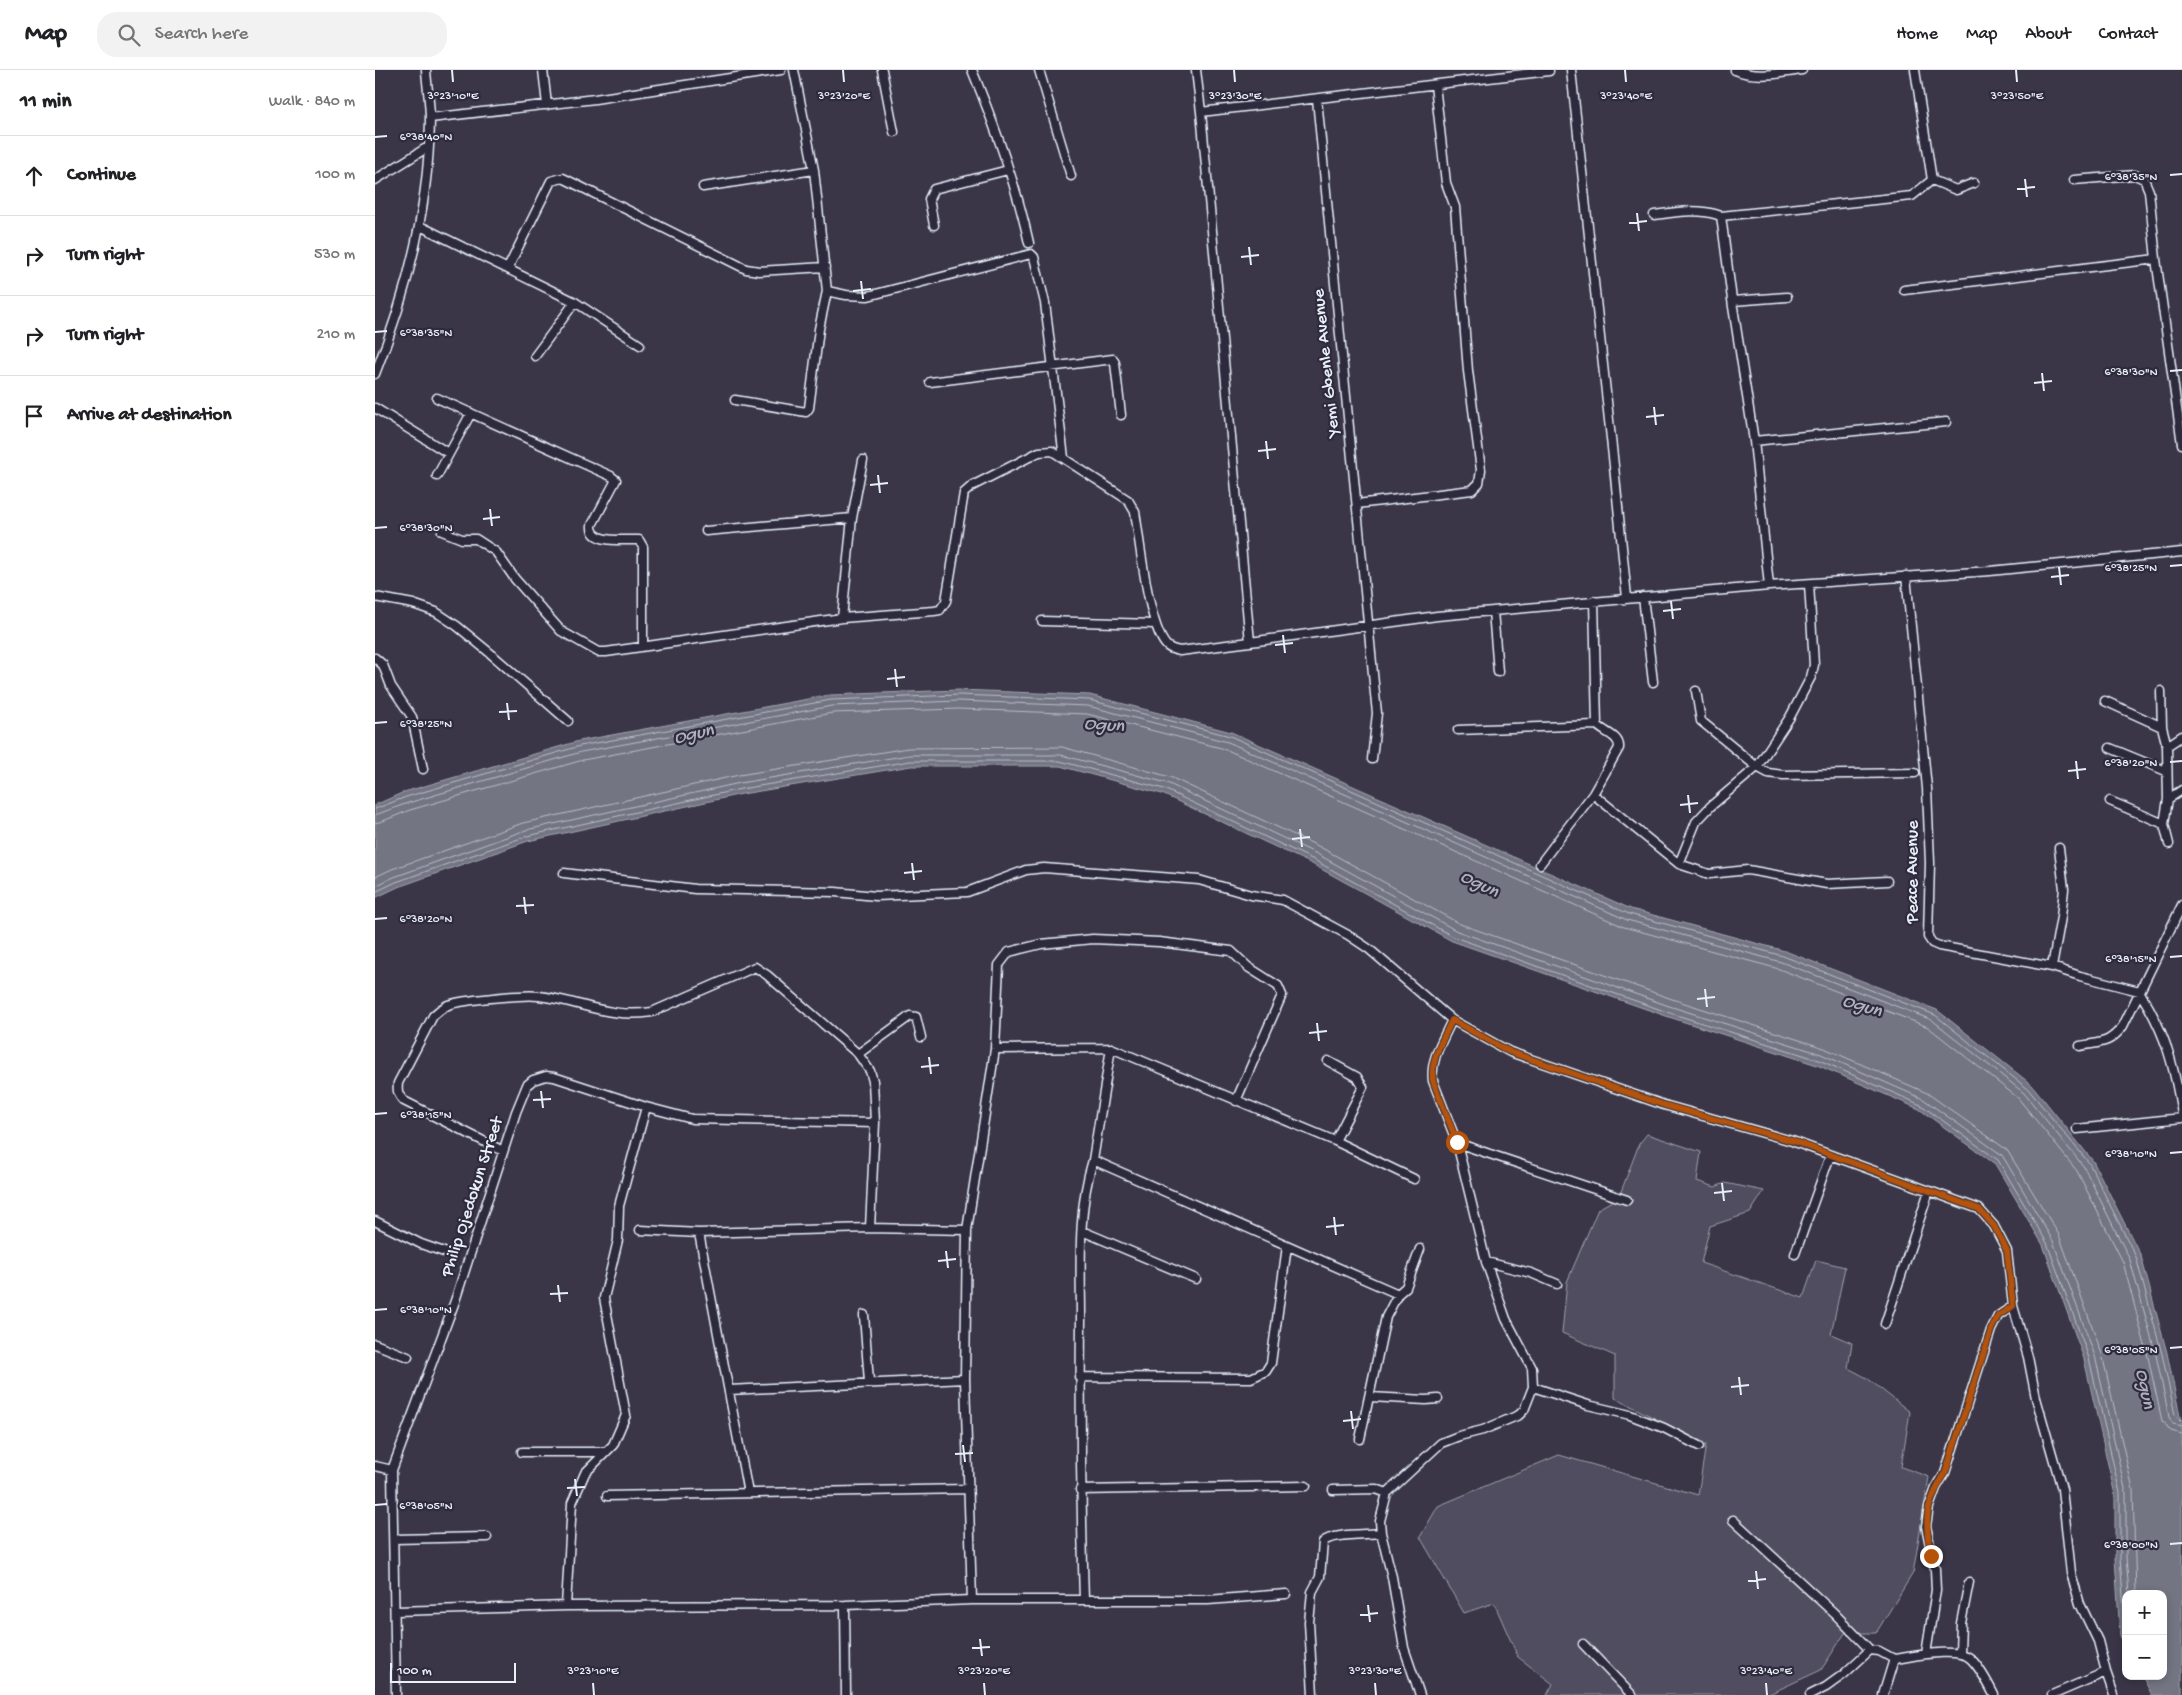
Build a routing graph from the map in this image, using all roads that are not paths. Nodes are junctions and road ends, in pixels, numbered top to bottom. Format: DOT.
graph roads {
  1 [pos="426,70"];
  2 [pos="543,70"];
  3 [pos="781,70"];
  4 [pos="794,70"];
  5 [pos="882,70"];
  6 [pos="972,70"];
  7 [pos="1039,70"];
  8 [pos="1195,70"];
  9 [pos="1571,70"];
  10 [pos="1735,70"];
  11 [pos="1802,70"];
  12 [pos="1915,70"];
  13 [pos="1549,71"];
  14 [pos="1435,85"];
  15 [pos="1317,98"];
  16 [pos="547,105"];
  17 [pos="1201,112"];
  18 [pos="430,118"];
  19 [pos="894,132"];
  20 [pos="428,147"];
  21 [pos="813,170"];
  22 [pos="1008,170"];
  23 [pos="1071,176"];
  24 [pos="375,180"];
  25 [pos="1932,180"];
  26 [pos="2073,180"];
  27 [pos="1974,183"];
  28 [pos="703,187"];
  29 [pos="1654,215"];
  30 [pos="1721,216"];
  31 [pos="934,225"];
  32 [pos="420,226"];
  33 [pos="1029,244"];
  34 [pos="2156,259"];
  35 [pos="825,267"];
  36 [pos="508,268"];
  37 [pos="1904,290"];
  38 [pos="827,291"];
  39 [pos="1787,297"];
  40 [pos="1733,301"];
  41 [pos="575,302"];
  42 [pos="640,345"];
  43 [pos="535,356"];
  44 [pos="1053,367"];
  45 [pos="375,374"];
  46 [pos="930,382"];
  47 [pos="437,398"];
  48 [pos="735,400"];
  49 [pos="375,408"];
  50 [pos="471,413"];
  51 [pos="1121,415"];
  52 [pos="1946,422"];
  53 [pos="1754,441"];
  54 [pos="2182,444"];
  55 [pos="448,454"];
  56 [pos="1064,458"];
  57 [pos="863,460"];
  58 [pos="437,476"];
  59 [pos="1357,504"];
  60 [pos="852,518"];
  61 [pos="442,531"];
  62 [pos="706,531"];
  63 [pos="2182,552"];
  64 [pos="1906,576"];
  65 [pos="1809,584"];
  66 [pos="1769,586"];
  67 [pos="375,597"];
  68 [pos="1643,597"];
  69 [pos="1627,598"];
  70 [pos="1594,601"];
  71 [pos="1493,611"];
  72 [pos="842,618"];
  73 [pos="1042,621"];
  74 [pos="1155,624"];
  75 [pos="1367,624"];
  76 [pos="1249,642"];
  77 [pos="643,646"];
  78 [pos="375,658"];
  79 [pos="1498,672"];
  80 [pos="1653,682"];
  81 [pos="1696,691"];
  82 [pos="2161,691"];
  83 [pos="2105,701"];
  84 [pos="568,721"];
  85 [pos="1597,725"];
  86 [pos="2162,727"];
  87 [pos="1458,730"];
  88 [pos="2182,736"];
  89 [pos="2167,746"];
  90 [pos="2110,748"];
  91 [pos="1372,759"];
  92 [pos="1757,767"];
  93 [pos="423,769"];
  94 [pos="2166,771"];
  95 [pos="1915,773"];
  96 [pos="2182,790"];
  97 [pos="1593,794"];
  98 [pos="2110,800"];
  99 [pos="2167,800"];
  100 [pos="2164,824"];
  101 [pos="2169,844"];
  102 [pos="2059,848"];
  103 [pos="1540,864"];
  104 [pos="1679,864"];
  105 [pos="564,873"];
  106 [pos="1887,881"];
  107 [pos="2182,905"];
  108 [pos="2052,967"];
  109 [pos="2139,991"];
  110 [pos="1452,1020"];
  111 [pos="921,1037"];
  112 [pos="2080,1046"];
  113 [pos="1111,1048"];
  114 [pos="995,1049"];
  115 [pos="858,1054"];
  116 [pos="1328,1061"];
  117 [pos="1236,1101"];
  118 [pos="646,1107"];
  119 [pos="2182,1116"];
  120 [pos="875,1123"];
  121 [pos="2077,1129"];
  122 [pos="1335,1142"];
  123 [pos="1457,1142"];
  124 [pos="503,1151"];
  125 [pos="1831,1156"];
  126 [pos="1093,1160"];
  127 [pos="1414,1179"];
  128 [pos="1929,1191"];
  129 [pos="1627,1200"];
  130 [pos="375,1221"];
  131 [pos="870,1228"];
  132 [pos="640,1230"];
  133 [pos="967,1230"];
  134 [pos="1082,1231"];
  135 [pos="699,1234"];
  136 [pos="1287,1246"];
  137 [pos="1420,1249"];
  138 [pos="444,1252"];
  139 [pos="1795,1254"];
  140 [pos="1486,1262"];
  141 [pos="1196,1279"];
  142 [pos="1557,1284"];
  143 [pos="1398,1294"];
  144 [pos="2013,1306"];
  145 [pos="864,1315"];
  146 [pos="1885,1324"];
  147 [pos="375,1344"];
  148 [pos="408,1357"];
  149 [pos="1079,1377"];
  150 [pos="965,1379"];
  151 [pos="869,1382"];
  152 [pos="1533,1388"];
  153 [pos="729,1390"];
  154 [pos="1370,1397"];
  155 [pos="1437,1399"];
  156 [pos="1360,1438"];
  157 [pos="1699,1446"];
  158 [pos="522,1452"];
  159 [pos="606,1452"];
  160 [pos="375,1466"];
  161 [pos="392,1470"];
  162 [pos="1306,1486"];
  163 [pos="968,1489"];
  164 [pos="1081,1490"];
  165 [pos="1333,1490"];
  166 [pos="748,1492"];
  167 [pos="1387,1493"];
  168 [pos="607,1496"];
  169 [pos="1733,1520"];
  170 [pos="1381,1533"];
  171 [pos="487,1537"];
  172 [pos="394,1539"];
  173 [pos="1969,1582"];
  174 [pos="1286,1594"];
  175 [pos="972,1600"];
  176 [pos="1084,1600"];
  177 [pos="845,1605"];
  178 [pos="566,1606"];
  179 [pos="396,1611"];
  180 [pos="1583,1644"];
  181 [pos="1870,1650"];
  182 [pos="1960,1653"];
  183 [pos="1926,1654"];
  184 [pos="1894,1660"];
  185 [pos="2106,1672"];
  186 [pos="396,1695"];
  187 [pos="846,1695"];
  188 [pos="1313,1695"];
  189 [pos="1420,1695"];
  190 [pos="1632,1695"];
  191 [pos="1810,1695"];
  192 [pos="1883,1695"];
  193 [pos="1994,1695"];
  194 [pos="2052,1695"];
  195 [pos="2115,1695"];
  1 -- 18 [label="street"];
  2 -- 16 [label="street"];
  3 -- 16 [label="street"];
  4 -- 21 [label="street"];
  5 -- 19 [label="street"];
  6 -- 22 [label="street"];
  7 -- 23 [label="street"];
  8 -- 17 [label="street"];
  9 -- 69 [label="street"];
  10 -- 11 [label="street"];
  12 -- 25 [label="street"];
  13 -- 14 [label="street"];
  14 -- 15 [label="street"];
  14 -- 59 [label="street"];
  15 -- 17 [label="street"];
  15 -- 59 [label="street, Yemi Gbenle Avenue"];
  16 -- 18 [label="street"];
  17 -- 76 [label="street"];
  18 -- 20 [label="street"];
  20 -- 24 [label="street"];
  20 -- 32 [label="street"];
  21 -- 28 [label="street"];
  21 -- 35 [label="street"];
  22 -- 31 [label="street"];
  22 -- 33 [label="street"];
  25 -- 27 [label="street"];
  25 -- 30 [label="street"];
  26 -- 34 [label="street"];
  29 -- 30 [label="street"];
  30 -- 40 [label="street"];
  32 -- 36 [label="street"];
  32 -- 45 [label="street"];
  34 -- 37 [label="street"];
  34 -- 54 [label="street"];
  35 -- 36 [label="street"];
  35 -- 38 [label="street"];
  36 -- 41 [label="street"];
  38 -- 44 [label="street"];
  38 -- 48 [label="street"];
  39 -- 40 [label="street"];
  40 -- 53 [label="street"];
  41 -- 42 [label="street"];
  41 -- 43 [label="street"];
  44 -- 46 [label="street"];
  44 -- 51 [label="street"];
  44 -- 56 [label="street"];
  47 -- 50 [label="street"];
  49 -- 55 [label="street"];
  50 -- 55 [label="street"];
  50 -- 77 [label="street"];
  52 -- 53 [label="street"];
  53 -- 66 [label="street"];
  55 -- 58 [label="street"];
  56 -- 72 [label="street"];
  56 -- 74 [label="street"];
  57 -- 60 [label="street"];
  59 -- 75 [label="street, Yemi Gbenle Avenue"];
  60 -- 62 [label="street"];
  60 -- 72 [label="street"];
  61 -- 77 [label="street"];
  63 -- 64 [label="street"];
  64 -- 65 [label="street"];
  64 -- 108 [label="street, Peace Avenue"];
  65 -- 66 [label="street"];
  65 -- 92 [label="street"];
  66 -- 68 [label="street"];
  67 -- 84 [label="street"];
  68 -- 69 [label="street"];
  68 -- 80 [label="street"];
  69 -- 70 [label="street"];
  70 -- 71 [label="street"];
  70 -- 85 [label="street"];
  71 -- 75 [label="street"];
  71 -- 79 [label="street"];
  72 -- 77 [label="street"];
  73 -- 74 [label="street"];
  74 -- 76 [label="street"];
  75 -- 76 [label="street"];
  75 -- 91 [label="street, Yemi Gbenle Avenue"];
  78 -- 93 [label="street"];
  81 -- 92 [label="street"];
  82 -- 86 [label="street"];
  83 -- 86 [label="street"];
  85 -- 87 [label="street"];
  85 -- 97 [label="street"];
  86 -- 89 [label="street"];
  88 -- 89 [label="street"];
  89 -- 94 [label="street"];
  90 -- 94 [label="street"];
  92 -- 95 [label="street"];
  92 -- 104 [label="street"];
  94 -- 99 [label="street"];
  96 -- 99 [label="street"];
  97 -- 103 [label="street"];
  97 -- 104 [label="street"];
  98 -- 100 [label="street"];
  99 -- 100 [label="street"];
  100 -- 101 [label="street"];
  102 -- 108 [label="street"];
  104 -- 106 [label="street"];
  105 -- 110 [label="street"];
  107 -- 109 [label="street"];
  108 -- 109 [label="street, Peace Avenue"];
  109 -- 112 [label="street"];
  109 -- 119 [label="street"];
  110 -- 123 [label="street"];
  110 -- 125 [label="street"];
  111 -- 115 [label="street"];
  113 -- 114 [label="street"];
  113 -- 117 [label="street"];
  113 -- 126 [label="street"];
  114 -- 117 [label="street"];
  114 -- 133 [label="street"];
  115 -- 120 [label="street"];
  115 -- 124 [label="street"];
  116 -- 122 [label="street"];
  117 -- 122 [label="street"];
  118 -- 120 [label="street, Philip Ojedokun Street"];
  118 -- 124 [label="street, Philip Ojedokun Street"];
  118 -- 159 [label="street"];
  119 -- 121 [label="street"];
  120 -- 131 [label="street"];
  122 -- 127 [label="street"];
  123 -- 129 [label="street"];
  123 -- 140 [label="street"];
  124 -- 161 [label="street, Philip Ojedokun Street"];
  125 -- 128 [label="street"];
  125 -- 139 [label="street"];
  126 -- 134 [label="street"];
  126 -- 136 [label="street"];
  128 -- 144 [label="street"];
  128 -- 146 [label="street"];
  130 -- 138 [label="street"];
  131 -- 133 [label="street"];
  131 -- 135 [label="street"];
  132 -- 135 [label="street"];
  133 -- 150 [label="street"];
  134 -- 141 [label="street"];
  134 -- 149 [label="street"];
  135 -- 153 [label="street"];
  136 -- 143 [label="street"];
  136 -- 149 [label="street"];
  137 -- 143 [label="street"];
  140 -- 142 [label="street"];
  140 -- 152 [label="street"];
  143 -- 154 [label="street"];
  144 -- 183 [label="street"];
  144 -- 185 [label="street"];
  145 -- 151 [label="street"];
  147 -- 148 [label="street"];
  149 -- 164 [label="street"];
  150 -- 151 [label="street"];
  150 -- 163 [label="street"];
  151 -- 153 [label="street"];
  152 -- 157 [label="street"];
  152 -- 167 [label="street"];
  153 -- 166 [label="street"];
  154 -- 155 [label="street"];
  154 -- 156 [label="street"];
  158 -- 159 [label="street"];
  159 -- 178 [label="street"];
  160 -- 161 [label="street"];
  161 -- 172 [label="street, Philip Ojedokun Street"];
  162 -- 164 [label="street"];
  163 -- 166 [label="street"];
  163 -- 175 [label="street"];
  164 -- 176 [label="street"];
  165 -- 167 [label="street"];
  166 -- 168 [label="street"];
  167 -- 170 [label="street"];
  169 -- 181 [label="street"];
  170 -- 188 [label="street"];
  170 -- 189 [label="street"];
  171 -- 172 [label="street"];
  172 -- 179 [label="street, Philip Ojedokun Street"];
  173 -- 182 [label="street"];
  174 -- 176 [label="street"];
  175 -- 176 [label="street"];
  175 -- 177 [label="street"];
  177 -- 178 [label="street"];
  177 -- 187 [label="street"];
  178 -- 179 [label="street"];
  179 -- 186 [label="street, Philip Ojedokun Street"];
  180 -- 190 [label="street"];
  181 -- 184 [label="street"];
  181 -- 191 [label="street"];
  182 -- 183 [label="street"];
  182 -- 193 [label="street"];
  183 -- 184 [label="street"];
  184 -- 192 [label="street"];
  185 -- 194 [label="street"];
  185 -- 195 [label="street"];
}
